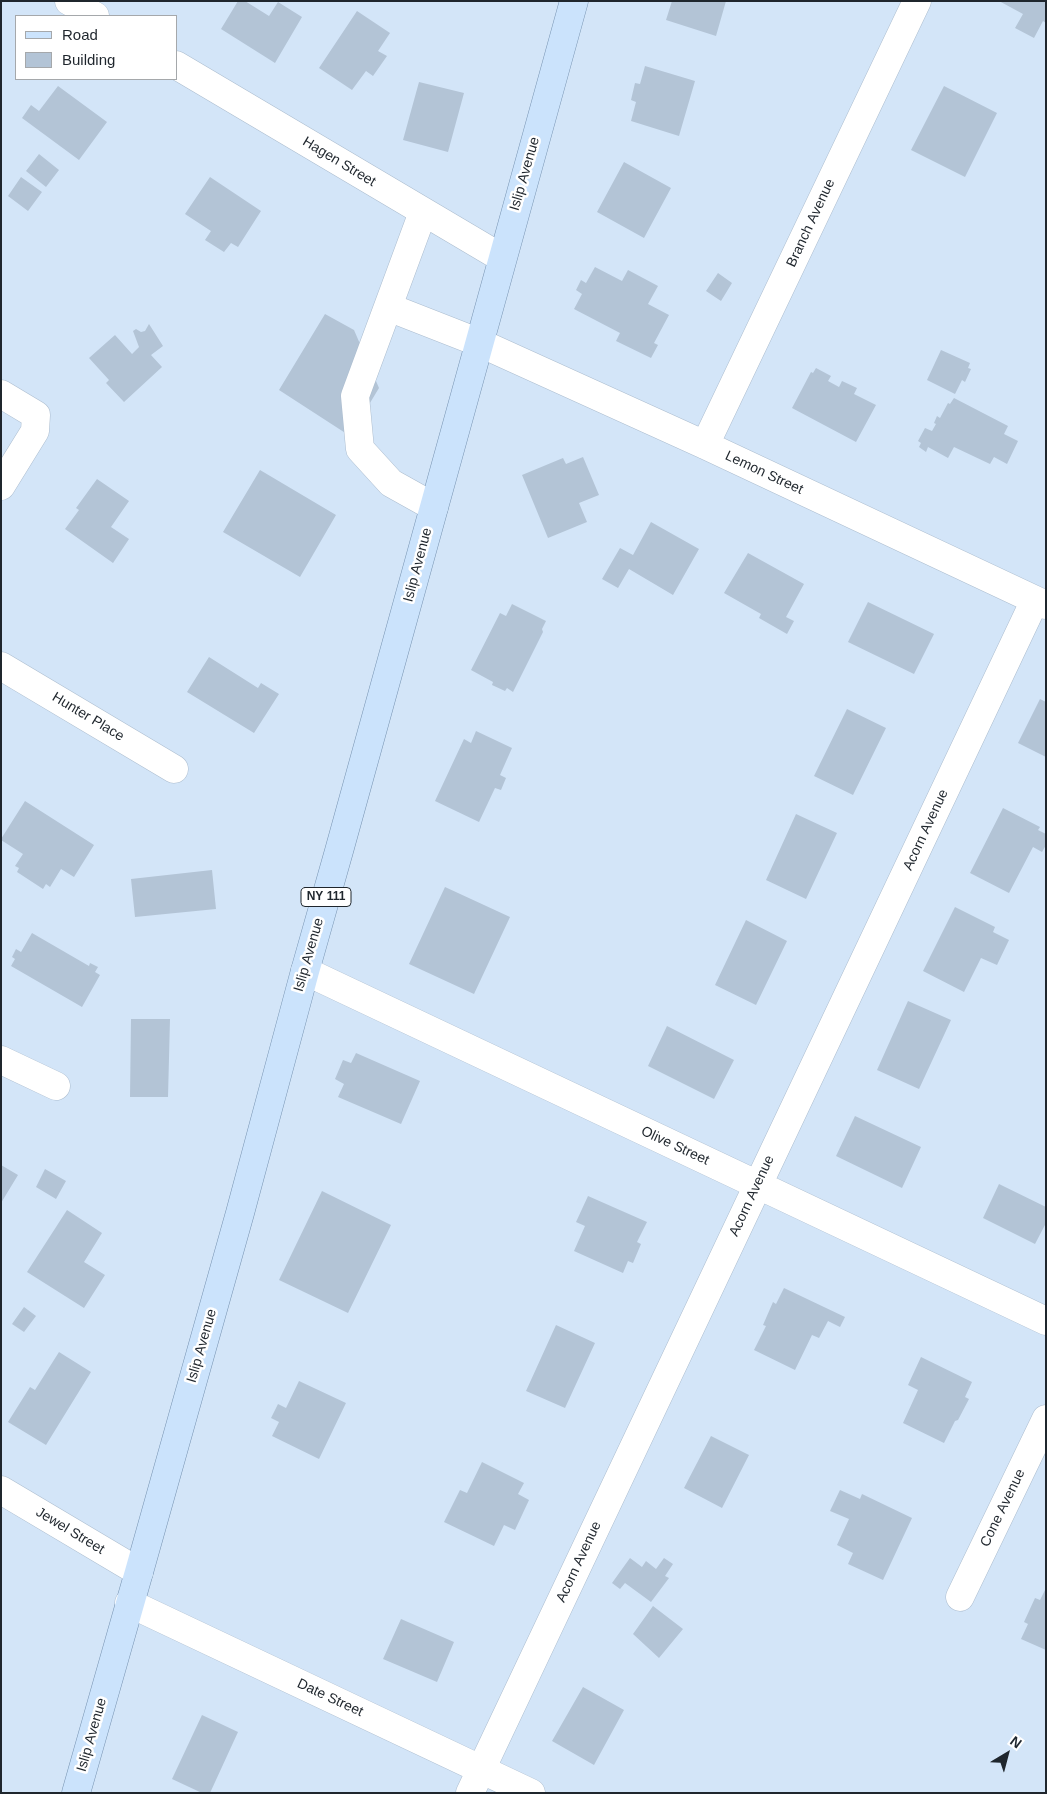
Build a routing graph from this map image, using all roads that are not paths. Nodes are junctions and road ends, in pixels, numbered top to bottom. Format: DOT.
graph roads {
  1 [pos="70,1"];
  2 [pos="574,1"];
  3 [pos="917,1"];
  4 [pos="93,15"];
  5 [pos="178,66"];
  6 [pos="423,212"];
  7 [pos="502,258"];
  8 [pos="388,307"];
  9 [pos="480,343"];
  10 [pos="1,394"];
  11 [pos="706,446"];
  12 [pos="1,486"];
  13 [pos="434,507"];
  14 [pos="1040,603"];
  15 [pos="1,666"];
  16 [pos="174,769"];
  17 [pos="304,971"];
  18 [pos="1,1060"];
  19 [pos="56,1086"];
  20 [pos="758,1184"];
  21 [pos="1046,1321"];
  22 [pos="1046,1419"];
  23 [pos="1,1490"];
  24 [pos="139,1572"];
  25 [pos="960,1597"];
  26 [pos="129,1604"];
  27 [pos="476,1781"];
  28 [pos="76,1793"];
  29 [pos="531,1793"];
  1 -- 4 [label="street"];
  2 -- 7 [label="main road, Islip Avenue / NY 111"];
  3 -- 11 [label="street, Branch Avenue"];
  5 -- 6 [label="street, Hagen Street"];
  6 -- 7 [label="street, Hagen Street"];
  6 -- 8 [label="street"];
  7 -- 9 [label="main road, Islip Avenue / NY 111"];
  8 -- 9 [label="street, Lemon Street"];
  8 -- 13 [label="street"];
  9 -- 11 [label="street, Lemon Street"];
  9 -- 13 [label="main road, Islip Avenue / NY 111"];
  10 -- 12 [label="street"];
  11 -- 14 [label="street, Lemon Street"];
  13 -- 17 [label="main road, Islip Avenue / NY 111"];
  14 -- 20 [label="street, Acorn Avenue"];
  15 -- 16 [label="street, Hunter Place"];
  17 -- 20 [label="street, Olive Street"];
  17 -- 24 [label="main road, Islip Avenue / NY 111"];
  18 -- 19 [label="street"];
  20 -- 21 [label="street, Olive Street"];
  20 -- 27 [label="street, Acorn Avenue"];
  22 -- 25 [label="street, Cone Avenue"];
  23 -- 24 [label="street, Jewel Street"];
  24 -- 26 [label="main road, Islip Avenue / NY 111"];
  26 -- 27 [label="street, Date Street"];
  26 -- 28 [label="main road, Islip Avenue / NY 111"];
  27 -- 29 [label="street, Date Street"];
}
